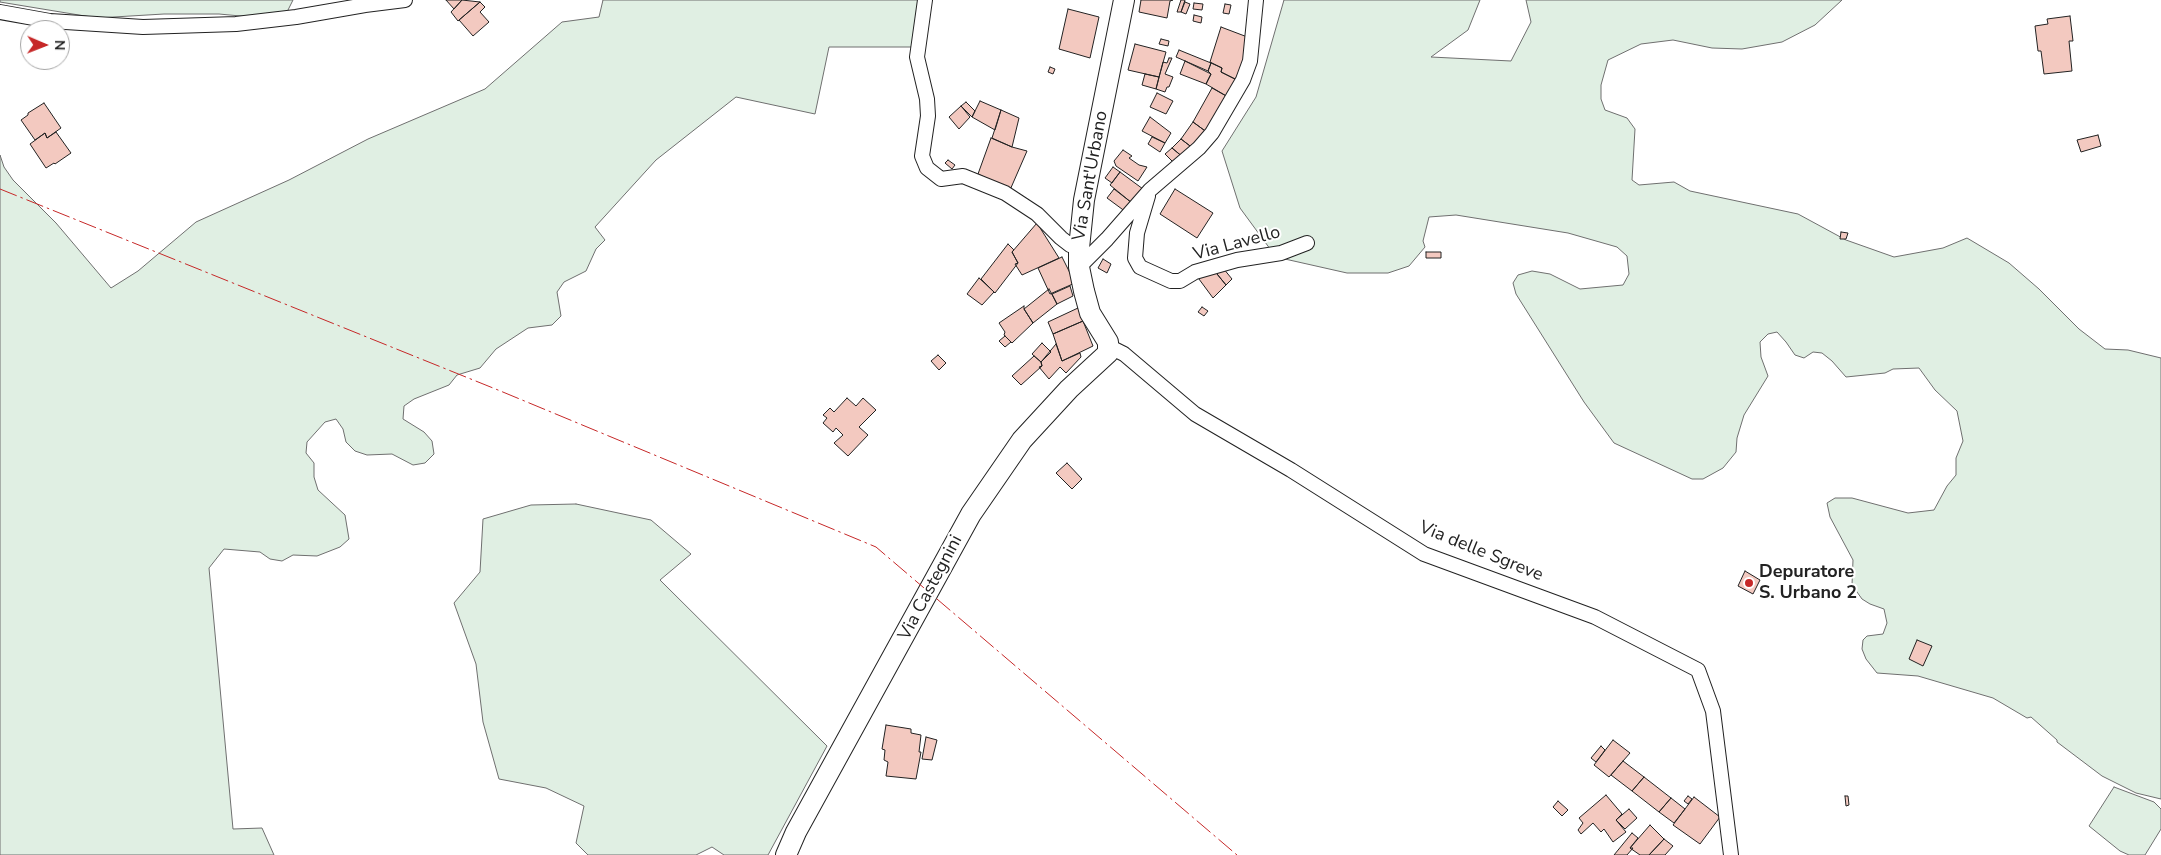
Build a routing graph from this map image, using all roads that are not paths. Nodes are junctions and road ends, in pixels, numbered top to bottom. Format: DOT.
graph roads {
  1 [pos="405,0"];
  2 [pos="925,0"];
  3 [pos="1124,0"];
  4 [pos="1256,0"];
  5 [pos="0,12"];
  6 [pos="1150,190"];
  7 [pos="1307,243"];
  8 [pos="1079,257"];
  9 [pos="1110,346"];
  10 [pos="786,855"];
  11 [pos="1731,855"];
  1 -- 5 [label="street"];
  2 -- 8 [label="street"];
  3 -- 8 [label="street, Via Sant'Urbano"];
  4 -- 6 [label="street"];
  6 -- 7 [label="street, Via Lavello"];
  6 -- 8 [label="street"];
  8 -- 9 [label="street, Via Sant'Urbano"];
  9 -- 10 [label="street, Via Castegnini"];
  9 -- 11 [label="street, Via delle Sgreve"];
}
